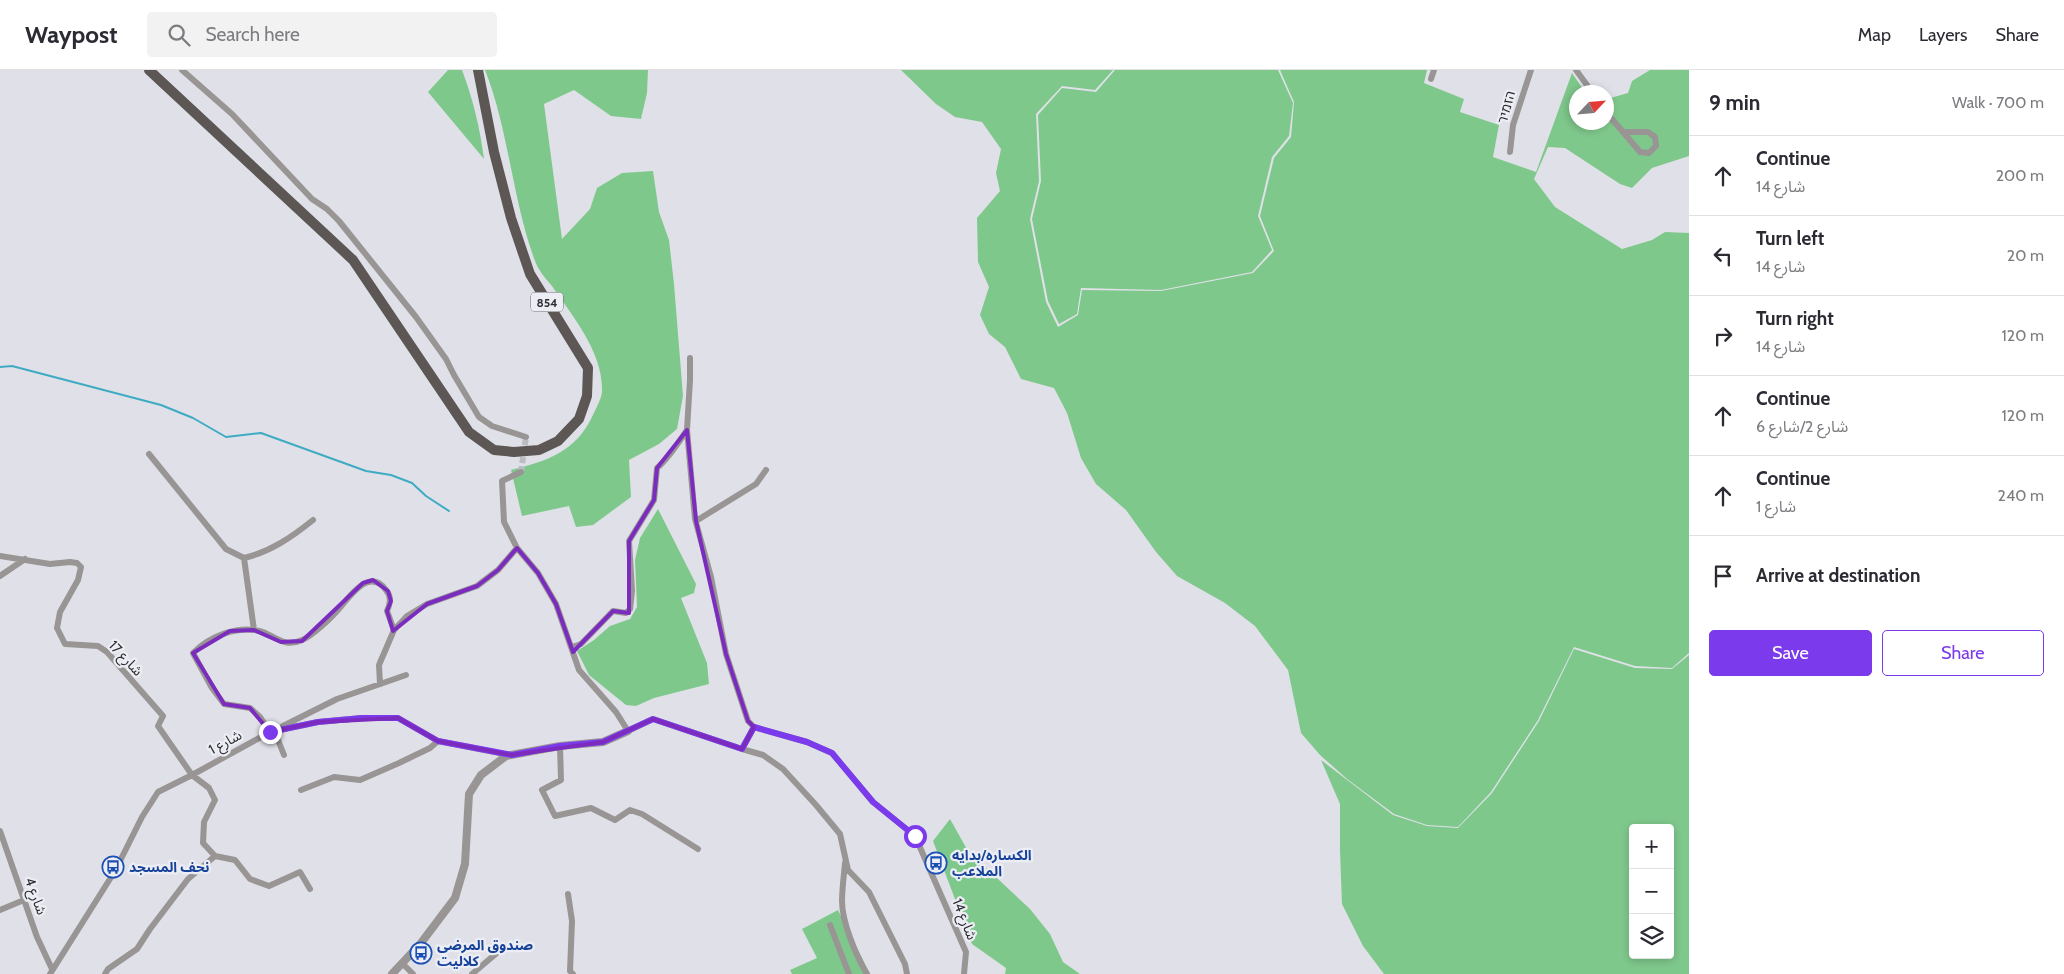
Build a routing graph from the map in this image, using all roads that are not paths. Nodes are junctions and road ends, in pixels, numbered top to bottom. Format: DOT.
graph roads {
  1 [pos="149,70"];
  2 [pos="182,70"];
  3 [pos="478,70"];
  4 [pos="1434,70"];
  5 [pos="1531,70"];
  6 [pos="1577,70"];
  7 [pos="1430,79"];
  8 [pos="1587,85"];
  9 [pos="1614,120"];
  10 [pos="1625,132"];
  11 [pos="1510,152"];
  12 [pos="690,358"];
  13 [pos="687,430"];
  14 [pos="526,437"];
  15 [pos="149,454"];
  16 [pos="766,470"];
  17 [pos="521,472"];
  18 [pos="313,520"];
  19 [pos="696,521"];
  20 [pos="517,548"];
  21 [pos="0,556"];
  22 [pos="244,558"];
  23 [pos="25,559"];
  24 [pos="0,576"];
  25 [pos="254,630"];
  26 [pos="394,630"];
  27 [pos="572,647"];
  28 [pos="406,675"];
  29 [pos="380,684"];
  30 [pos="754,727"];
  31 [pos="273,731"];
  32 [pos="628,731"];
  33 [pos="438,741"];
  34 [pos="560,746"];
  35 [pos="742,749"];
  36 [pos="284,755"];
  37 [pos="512,755"];
  38 [pos="192,776"];
  39 [pos="301,790"];
  40 [pos="0,831"];
  41 [pos="698,849"];
  42 [pos="215,856"];
  43 [pos="845,859"];
  44 [pos="310,889"];
  45 [pos="568,894"];
  46 [pos="24,900"];
  47 [pos="0,910"];
  48 [pos="830,924"];
  49 [pos="498,952"];
  50 [pos="403,964"];
  51 [pos="51,971"];
  52 [pos="105,974"];
  53 [pos="392,974"];
  54 [pos="413,974"];
  55 [pos="472,974"];
  56 [pos="573,974"];
  57 [pos="849,974"];
  58 [pos="867,974"];
  59 [pos="907,974"];
  60 [pos="964,974"];
  1 -- 3 [label="main road, 854"];
  2 -- 14 [label="street"];
  4 -- 7 [label="street"];
  5 -- 11 [label="street, הזמיר"];
  6 -- 8 [label="street"];
  9 -- 10 [label="street"];
  10 -- 10 [label="street"];
  12 -- 13 [label="street"];
  13 -- 19 [label="street"];
  13 -- 27 [label="street"];
  15 -- 22 [label="street"];
  16 -- 19 [label="street"];
  17 -- 20 [label="street"];
  18 -- 22 [label="street"];
  19 -- 30 [label="street"];
  20 -- 26 [label="street"];
  20 -- 27 [label="street"];
  21 -- 23 [label="street, شارع 17"];
  22 -- 25 [label="street"];
  23 -- 24 [label="street"];
  23 -- 38 [label="street, شارع 17"];
  25 -- 26 [label="street"];
  25 -- 31 [label="street"];
  26 -- 29 [label="street"];
  27 -- 32 [label="street"];
  28 -- 29 [label="street"];
  29 -- 31 [label="street"];
  30 -- 35 [label="street"];
  30 -- 60 [label="street, شارع 14"];
  31 -- 33 [label="street, شارع 1"];
  31 -- 36 [label="street"];
  31 -- 38 [label="street, شارع 1"];
  32 -- 34 [label="street"];
  32 -- 35 [label="street"];
  33 -- 37 [label="street, شارع 1"];
  33 -- 39 [label="street"];
  34 -- 37 [label="street"];
  34 -- 41 [label="street"];
  35 -- 43 [label="street"];
  37 -- 50 [label="street"];
  38 -- 42 [label="street"];
  38 -- 51 [label="street, شارع 1"];
  40 -- 46 [label="street, شارع 4"];
  42 -- 44 [label="street"];
  42 -- 52 [label="street"];
  43 -- 58 [label="street"];
  43 -- 59 [label="street"];
  45 -- 56 [label="street"];
  46 -- 47 [label="street"];
  46 -- 51 [label="street, شارع 4"];
  48 -- 57 [label="street"];
  49 -- 55 [label="street"];
  50 -- 53 [label="street"];
  50 -- 54 [label="street"];
}
